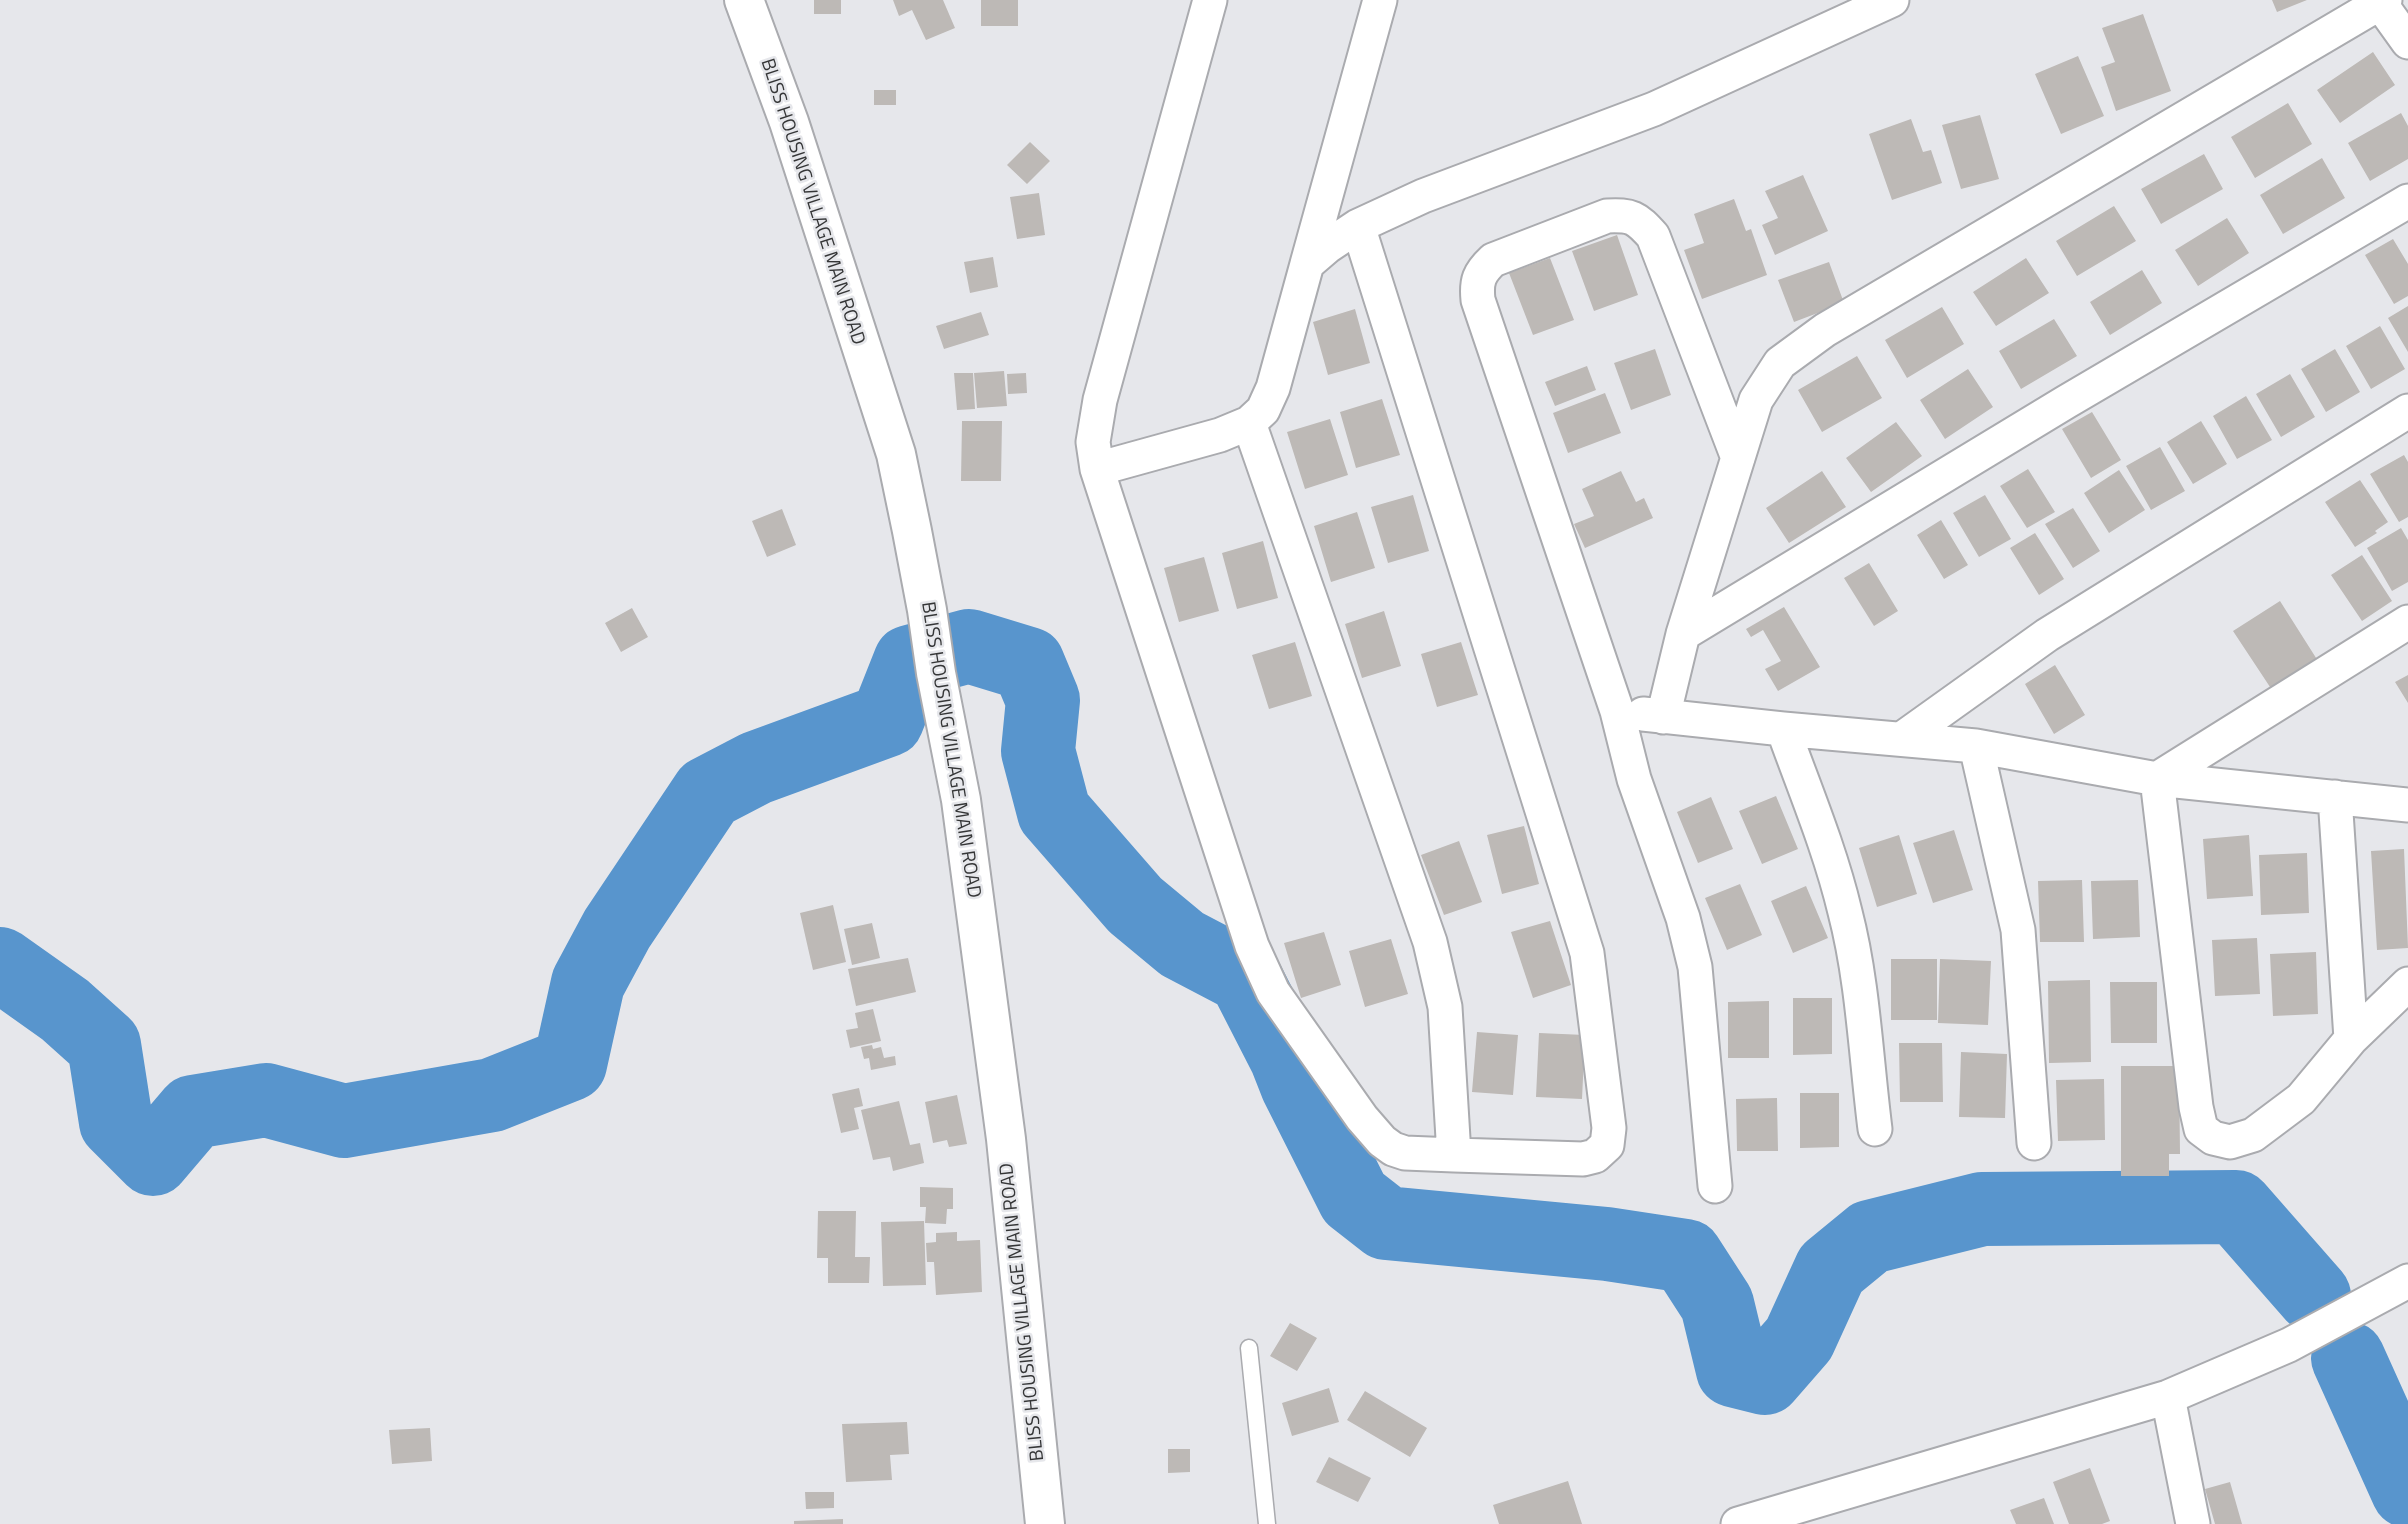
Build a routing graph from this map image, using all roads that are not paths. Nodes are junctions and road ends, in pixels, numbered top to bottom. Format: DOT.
graph roads {
  1 [pos="744,0"];
  2 [pos="1210,0"];
  3 [pos="1380,0"];
  4 [pos="1892,0"];
  5 [pos="2382,1"];
  6 [pos="2408,42"];
  7 [pos="2408,201"];
  8 [pos="1358,226"];
  9 [pos="1307,264"];
  10 [pos="2408,411"];
  11 [pos="1250,423"];
  12 [pos="1738,458"];
  13 [pos="1097,469"];
  14 [pos="2408,622"];
  15 [pos="1683,634"];
  16 [pos="1617,711"];
  17 [pos="1663,717"];
  18 [pos="1783,729"];
  19 [pos="1903,738"];
  20 [pos="1976,746"];
  21 [pos="2157,779"];
  22 [pos="2334,797"];
  23 [pos="2408,805"];
  24 [pos="2408,984"];
  25 [pos="2351,1039"];
  26 [pos="1875,1129"];
  27 [pos="2034,1143"];
  28 [pos="1454,1155"];
  29 [pos="1715,1186"];
  30 [pos="2408,1281"];
  31 [pos="1249,1348"];
  32 [pos="2168,1397"];
  33 [pos="1045,1524"];
  34 [pos="1267,1524"];
  35 [pos="1738,1524"];
  36 [pos="2193,1524"];
  1 -- 33 [label="street, BLISS HOUSING VILLAGE MAIN ROAD"];
  2 -- 13 [label="street"];
  3 -- 9 [label="street"];
  4 -- 8 [label="street"];
  5 -- 6 [label="street"];
  5 -- 12 [label="street"];
  7 -- 15 [label="street"];
  8 -- 9 [label="street"];
  8 -- 28 [label="street"];
  9 -- 11 [label="street"];
  10 -- 19 [label="street"];
  11 -- 13 [label="street"];
  11 -- 28 [label="street"];
  12 -- 15 [label="street"];
  12 -- 16 [label="street"];
  13 -- 28 [label="street"];
  14 -- 21 [label="street"];
  15 -- 17 [label="street"];
  16 -- 17 [label="street"];
  16 -- 29 [label="street"];
  17 -- 18 [label="street"];
  18 -- 19 [label="street"];
  18 -- 26 [label="street"];
  19 -- 20 [label="street"];
  20 -- 21 [label="street"];
  20 -- 27 [label="street"];
  21 -- 22 [label="street"];
  21 -- 25 [label="street"];
  22 -- 23 [label="street"];
  22 -- 25 [label="street"];
  24 -- 25 [label="street"];
  30 -- 32 [label="street"];
  31 -- 34 [label="lane"];
  32 -- 35 [label="street"];
  32 -- 36 [label="street"];
}
